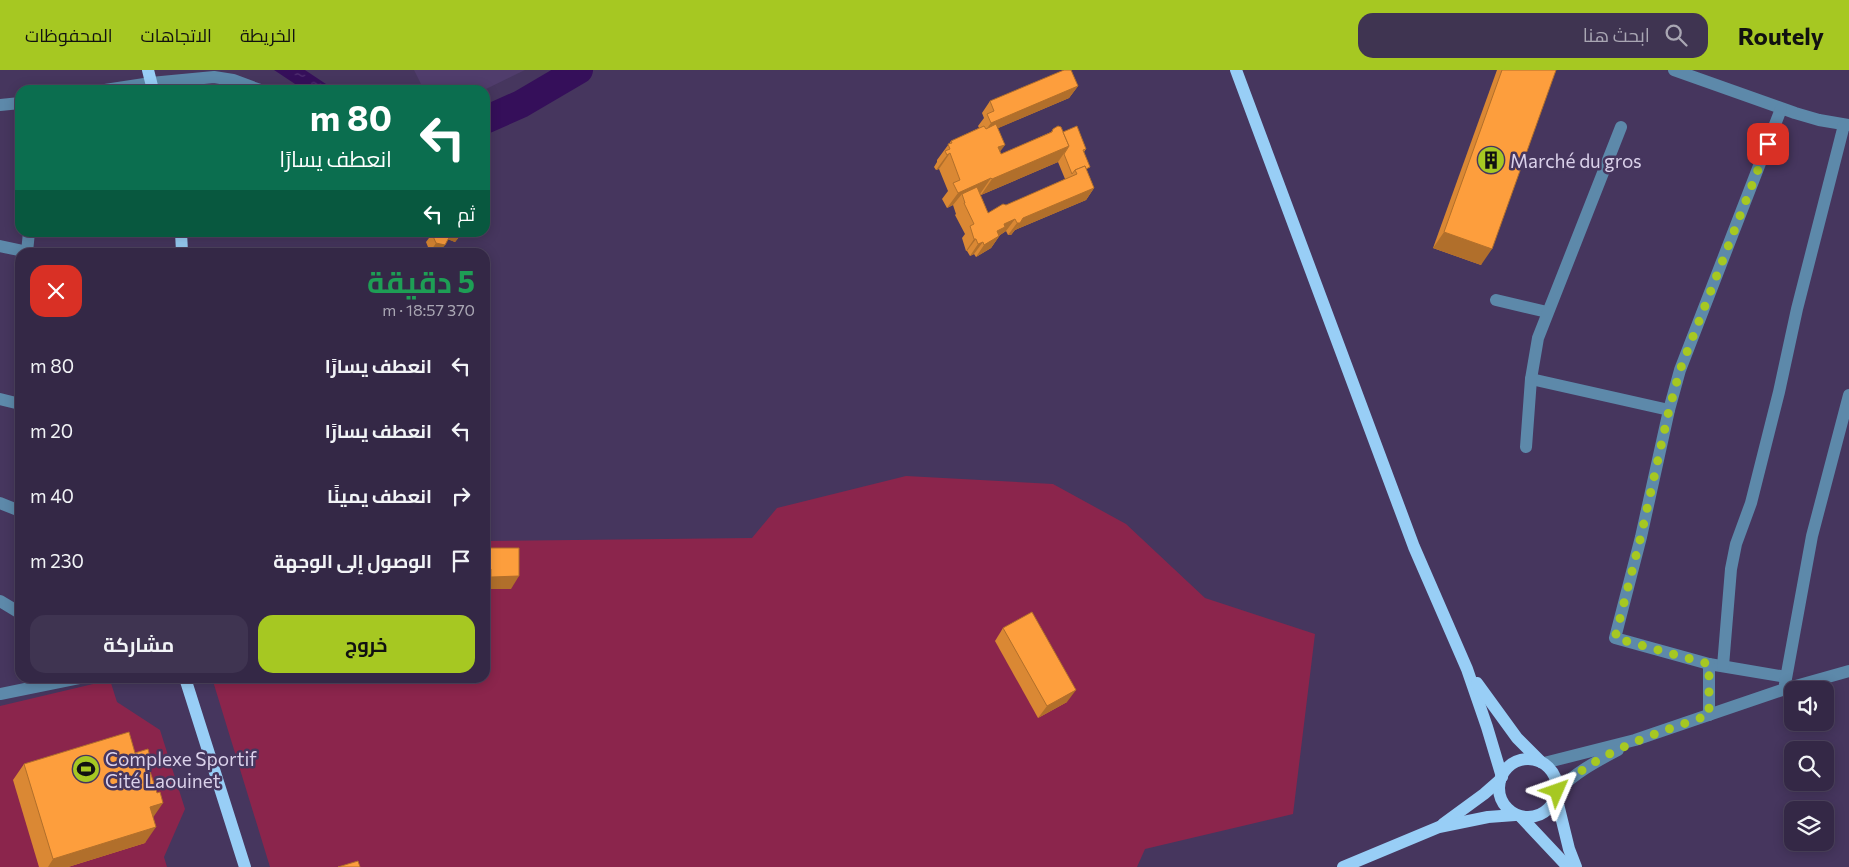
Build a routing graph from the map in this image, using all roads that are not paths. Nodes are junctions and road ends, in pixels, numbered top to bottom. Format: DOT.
graph roads {
  1 [pos="148,70"];
  2 [pos="1236,70"];
  3 [pos="1674,70"];
  4 [pos="152,85"];
  5 [pos="159,85"];
  6 [pos="246,85"];
  7 [pos="15,103"];
  8 [pos="0,105"];
  9 [pos="1781,109"];
  10 [pos="1846,125"];
  11 [pos="1621,127"];
  12 [pos="0,246"];
  13 [pos="15,249"];
  14 [pos="1496,300"];
  15 [pos="1547,312"];
  16 [pos="1531,379"];
  17 [pos="1849,395"];
  18 [pos="0,399"];
  19 [pos="15,403"];
  20 [pos="1669,410"];
  21 [pos="1526,447"];
  22 [pos="0,503"];
  23 [pos="15,509"];
  24 [pos="0,601"];
  25 [pos="15,610"];
  26 [pos="1709,664"];
  27 [pos="1723,666"];
  28 [pos="1467,669"];
  29 [pos="1849,671"];
  30 [pos="1786,681"];
  31 [pos="1796,681"];
  32 [pos="1784,682"];
  33 [pos="54,683"];
  34 [pos="187,683"];
  35 [pos="1784,684"];
  36 [pos="0,694"];
  37 [pos="1709,715"];
  38 [pos="1635,740"];
  39 [pos="1542,763"];
  40 [pos="1501,779"];
  41 [pos="1557,794"];
  42 [pos="1518,816"];
  43 [pos="1440,827"];
  44 [pos="245,867"];
  45 [pos="1344,867"];
  46 [pos="1568,867"];
  47 [pos="1576,867"];
  1 -- 4 [label="main road"];
  2 -- 28 [label="main road"];
  3 -- 9 [label="street"];
  5 -- 6 [label="street"];
  7 -- 8 [label="street"];
  9 -- 10 [label="street"];
  9 -- 20 [label="street"];
  10 -- 27 [label="street"];
  11 -- 15 [label="street"];
  12 -- 13 [label="street"];
  14 -- 15 [label="street"];
  15 -- 16 [label="street"];
  16 -- 20 [label="street"];
  16 -- 21 [label="street"];
  17 -- 30 [label="street"];
  18 -- 19 [label="street"];
  20 -- 26 [label="street"];
  22 -- 23 [label="street"];
  24 -- 25 [label="street"];
  26 -- 27 [label="street"];
  26 -- 37 [label="street"];
  27 -- 32 [label="street"];
  28 -- 39 [label="main road"];
  28 -- 40 [label="main road"];
  29 -- 31 [label="street"];
  33 -- 36 [label="street"];
  34 -- 44 [label="main road"];
  35 -- 37 [label="street"];
  37 -- 38 [label="street"];
  38 -- 39 [label="street"];
  38 -- 41 [label="street"];
  39 -- 40 [label="main road"];
  39 -- 41 [label="main road"];
  40 -- 42 [label="main road"];
  40 -- 43 [label="main road"];
  41 -- 42 [label="main road"];
  41 -- 47 [label="main road"];
  42 -- 43 [label="main road"];
  42 -- 46 [label="main road"];
  43 -- 45 [label="main road"];
}
